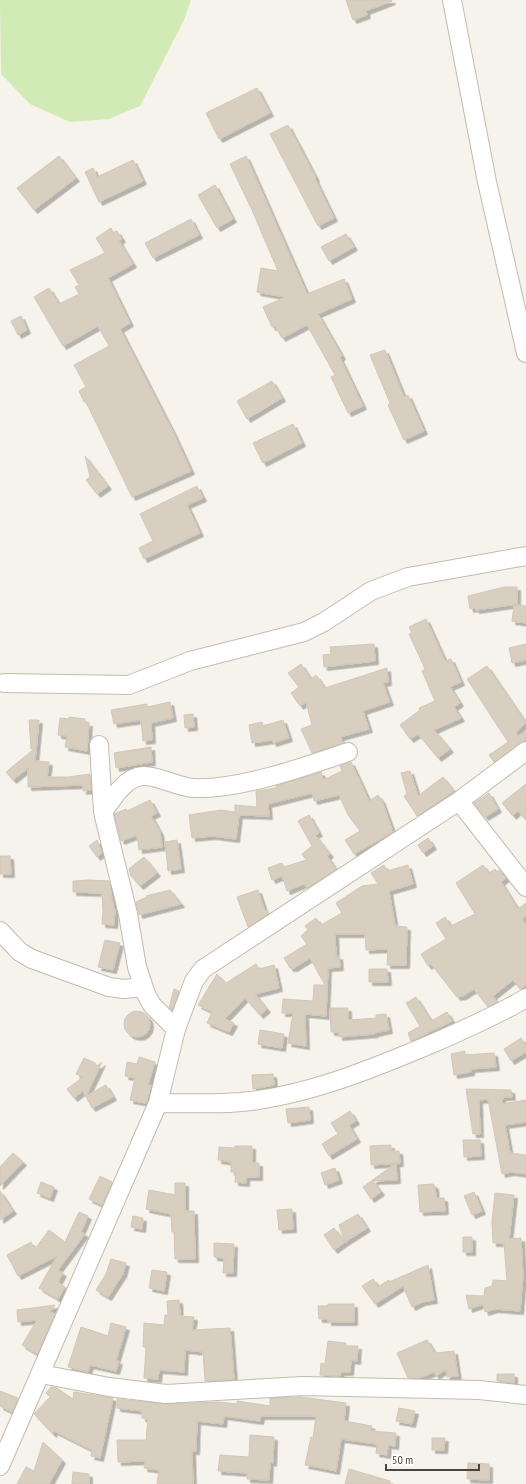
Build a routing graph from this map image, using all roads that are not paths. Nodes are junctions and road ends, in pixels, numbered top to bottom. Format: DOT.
graph roads {
  1 [pos="452,0"];
  2 [pos="526,353"];
  3 [pos="526,556"];
  4 [pos="4,683"];
  5 [pos="99,745"];
  6 [pos="526,751"];
  7 [pos="348,752"];
  8 [pos="459,801"];
  9 [pos="104,812"];
  10 [pos="526,886"];
  11 [pos="0,931"];
  12 [pos="143,987"];
  13 [pos="526,998"];
  14 [pos="176,1029"];
  15 [pos="158,1103"];
  16 [pos="41,1374"];
  17 [pos="526,1395"];
  18 [pos="6,1434"];
  19 [pos="0,1466"];
  1 -- 2 [label="street"];
  3 -- 4 [label="street"];
  5 -- 9 [label="street"];
  6 -- 8 [label="street"];
  7 -- 9 [label="street"];
  8 -- 10 [label="street"];
  8 -- 14 [label="street"];
  9 -- 12 [label="street"];
  11 -- 12 [label="street"];
  12 -- 14 [label="street"];
  13 -- 15 [label="street"];
  14 -- 15 [label="street"];
  15 -- 16 [label="street"];
  16 -- 17 [label="street"];
  16 -- 18 [label="street"];
  18 -- 19 [label="street"];
}
